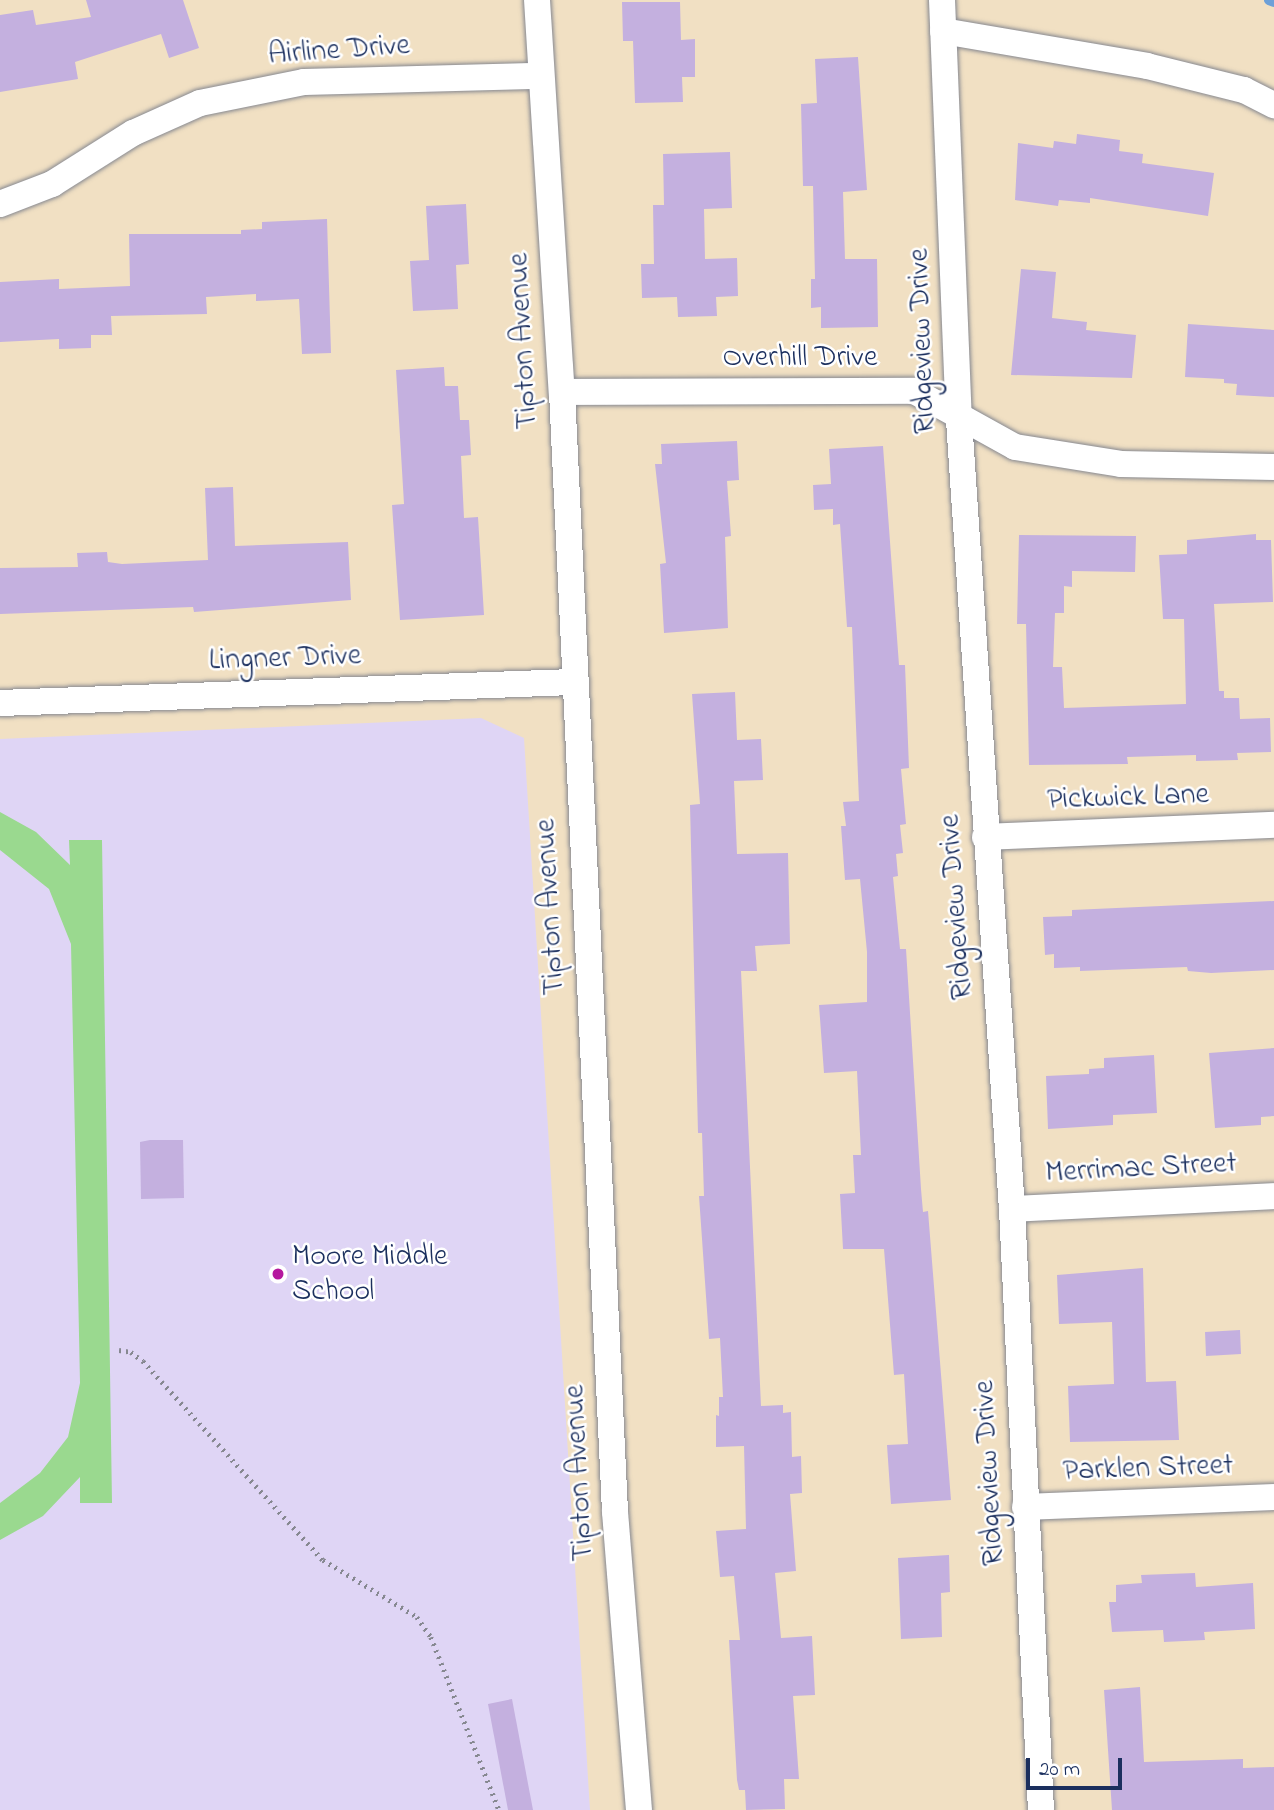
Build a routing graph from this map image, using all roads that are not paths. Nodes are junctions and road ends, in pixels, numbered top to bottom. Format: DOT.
graph roads {
  1 [pos="537,0"];
  2 [pos="942,0"];
  3 [pos="943,31"];
  4 [pos="541,76"];
  5 [pos="1274,105"];
  6 [pos="0,204"];
  7 [pos="562,391"];
  8 [pos="959,420"];
  9 [pos="1274,467"];
  10 [pos="573,682"];
  11 [pos="0,702"];
  12 [pos="1274,825"];
  13 [pos="985,837"];
  14 [pos="1274,1196"];
  15 [pos="1012,1209"];
  16 [pos="1274,1497"];
  17 [pos="1025,1507"];
  18 [pos="639,1810"];
  19 [pos="1041,1810"];
  1 -- 4 [label="street, Tipton Avenue"];
  2 -- 3 [label="street, Ridgeview Drive"];
  3 -- 5 [label="street"];
  3 -- 8 [label="street, Ridgeview Drive"];
  4 -- 6 [label="street, Airline Drive"];
  4 -- 7 [label="street, Tipton Avenue"];
  7 -- 8 [label="street, Overhill Drive"];
  7 -- 10 [label="street, Tipton Avenue"];
  8 -- 9 [label="street, Overhill Drive"];
  8 -- 13 [label="street, Ridgeview Drive"];
  10 -- 11 [label="street, Lingner Drive"];
  10 -- 18 [label="street, Tipton Avenue"];
  12 -- 13 [label="street, Pickwick Lane"];
  13 -- 15 [label="street, Ridgeview Drive"];
  14 -- 15 [label="street, Merrimac Street"];
  15 -- 17 [label="street, Ridgeview Drive"];
  16 -- 17 [label="street, Parklen Street"];
  17 -- 19 [label="street, Ridgeview Drive"];
}
